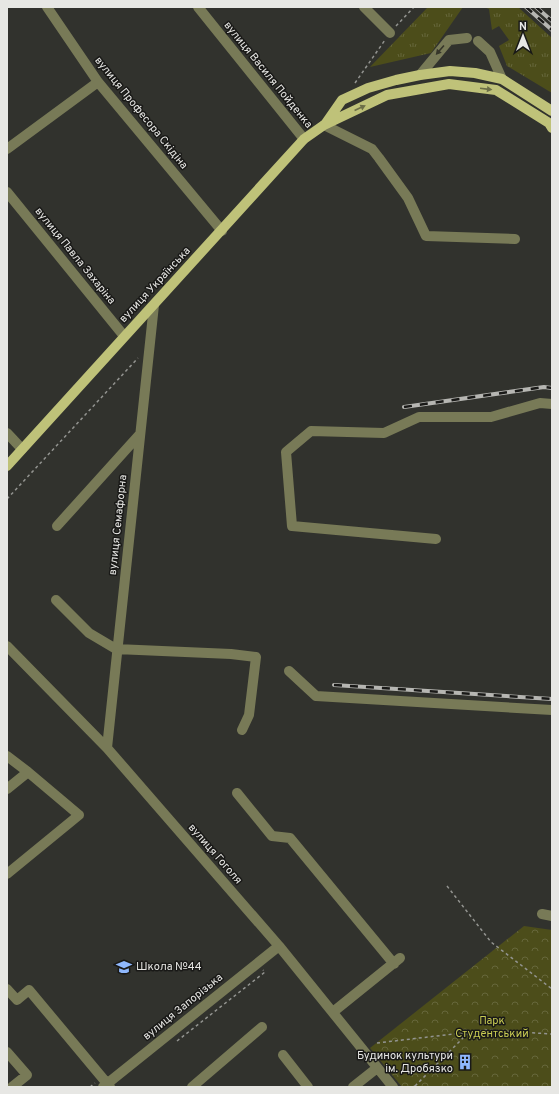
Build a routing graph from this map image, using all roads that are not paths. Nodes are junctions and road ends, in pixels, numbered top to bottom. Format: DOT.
graph roads {
  1 [pos="47,7"];
  2 [pos="55,7"];
  3 [pos="198,7"];
  4 [pos="364,7"];
  5 [pos="56,19"];
  6 [pos="390,33"];
  7 [pos="467,38"];
  8 [pos="478,41"];
  9 [pos="420,75"];
  10 [pos="502,79"];
  11 [pos="98,82"];
  12 [pos="552,111"];
  13 [pos="324,124"];
  14 [pos="552,128"];
  15 [pos="304,139"];
  16 [pos="7,149"];
  17 [pos="7,192"];
  18 [pos="222,231"];
  19 [pos="515,239"];
  20 [pos="154,305"];
  21 [pos="124,336"];
  22 [pos="552,404"];
  23 [pos="7,433"];
  24 [pos="140,434"];
  25 [pos="22,449"];
  26 [pos="7,466"];
  27 [pos="57,526"];
  28 [pos="436,539"];
  29 [pos="56,600"];
  30 [pos="7,646"];
  31 [pos="116,649"];
  32 [pos="289,671"];
  33 [pos="552,710"];
  34 [pos="242,730"];
  35 [pos="106,748"];
  36 [pos="7,756"];
  37 [pos="28,772"];
  38 [pos="7,789"];
  39 [pos="237,794"];
  40 [pos="7,874"];
  41 [pos="279,946"];
  42 [pos="7,989"];
  43 [pos="333,1012"];
  44 [pos="262,1027"];
  45 [pos="7,1052"];
  46 [pos="283,1055"];
  47 [pos="377,1068"];
  48 [pos="106,1086"];
  49 [pos="12,1087"];
  50 [pos="192,1087"];
  51 [pos="308,1087"];
  52 [pos="353,1087"];
  53 [pos="393,1087"];
  1 -- 5 [label="street, вулиця Професора Скідіна"];
  2 -- 5 [label="street"];
  3 -- 15 [label="street, вулиця Василя Пойденка"];
  4 -- 6 [label="street"];
  5 -- 11 [label="street, вулиця Професора Скідіна"];
  7 -- 9 [label="street, one-way"];
  8 -- 10 [label="street"];
  9 -- 10 [label="main road, вулиця Українська"];
  9 -- 13 [label="main road, вулиця Українська"];
  10 -- 12 [label="main road, вулиця Українська"];
  11 -- 16 [label="street"];
  11 -- 18 [label="street, вулиця Професора Скідіна"];
  13 -- 14 [label="main road, вулиця Українська, one-way"];
  13 -- 15 [label="main road, вулиця Українська"];
  13 -- 19 [label="street"];
  15 -- 18 [label="main road, вулиця Українська"];
  17 -- 21 [label="street, вулиця Павла Захаріна"];
  18 -- 20 [label="main road, вулиця Українська"];
  20 -- 21 [label="main road, вулиця Українська"];
  20 -- 24 [label="street, вулиця Семафорна"];
  21 -- 25 [label="main road, вулиця Українська"];
  22 -- 28 [label="street"];
  23 -- 25 [label="street"];
  24 -- 27 [label="street"];
  24 -- 31 [label="street, вулиця Семафорна"];
  25 -- 26 [label="main road, вулиця Українська"];
  29 -- 31 [label="street"];
  30 -- 35 [label="street, вулиця Гоголя"];
  31 -- 34 [label="street"];
  31 -- 35 [label="street, вулиця Семафорна"];
  32 -- 33 [label="street"];
  35 -- 41 [label="street, вулиця Гоголя"];
  36 -- 37 [label="street"];
  37 -- 38 [label="street"];
  37 -- 40 [label="street"];
  39 -- 43 [label="street"];
  41 -- 43 [label="street, вулиця Гоголя"];
  41 -- 48 [label="street, вулиця Запорізька"];
  42 -- 48 [label="street"];
  43 -- 47 [label="street, вулиця Гоголя"];
  44 -- 50 [label="street"];
  45 -- 49 [label="street"];
  46 -- 51 [label="street"];
  47 -- 52 [label="street"];
  47 -- 53 [label="street, вулиця Гоголя"];
}
